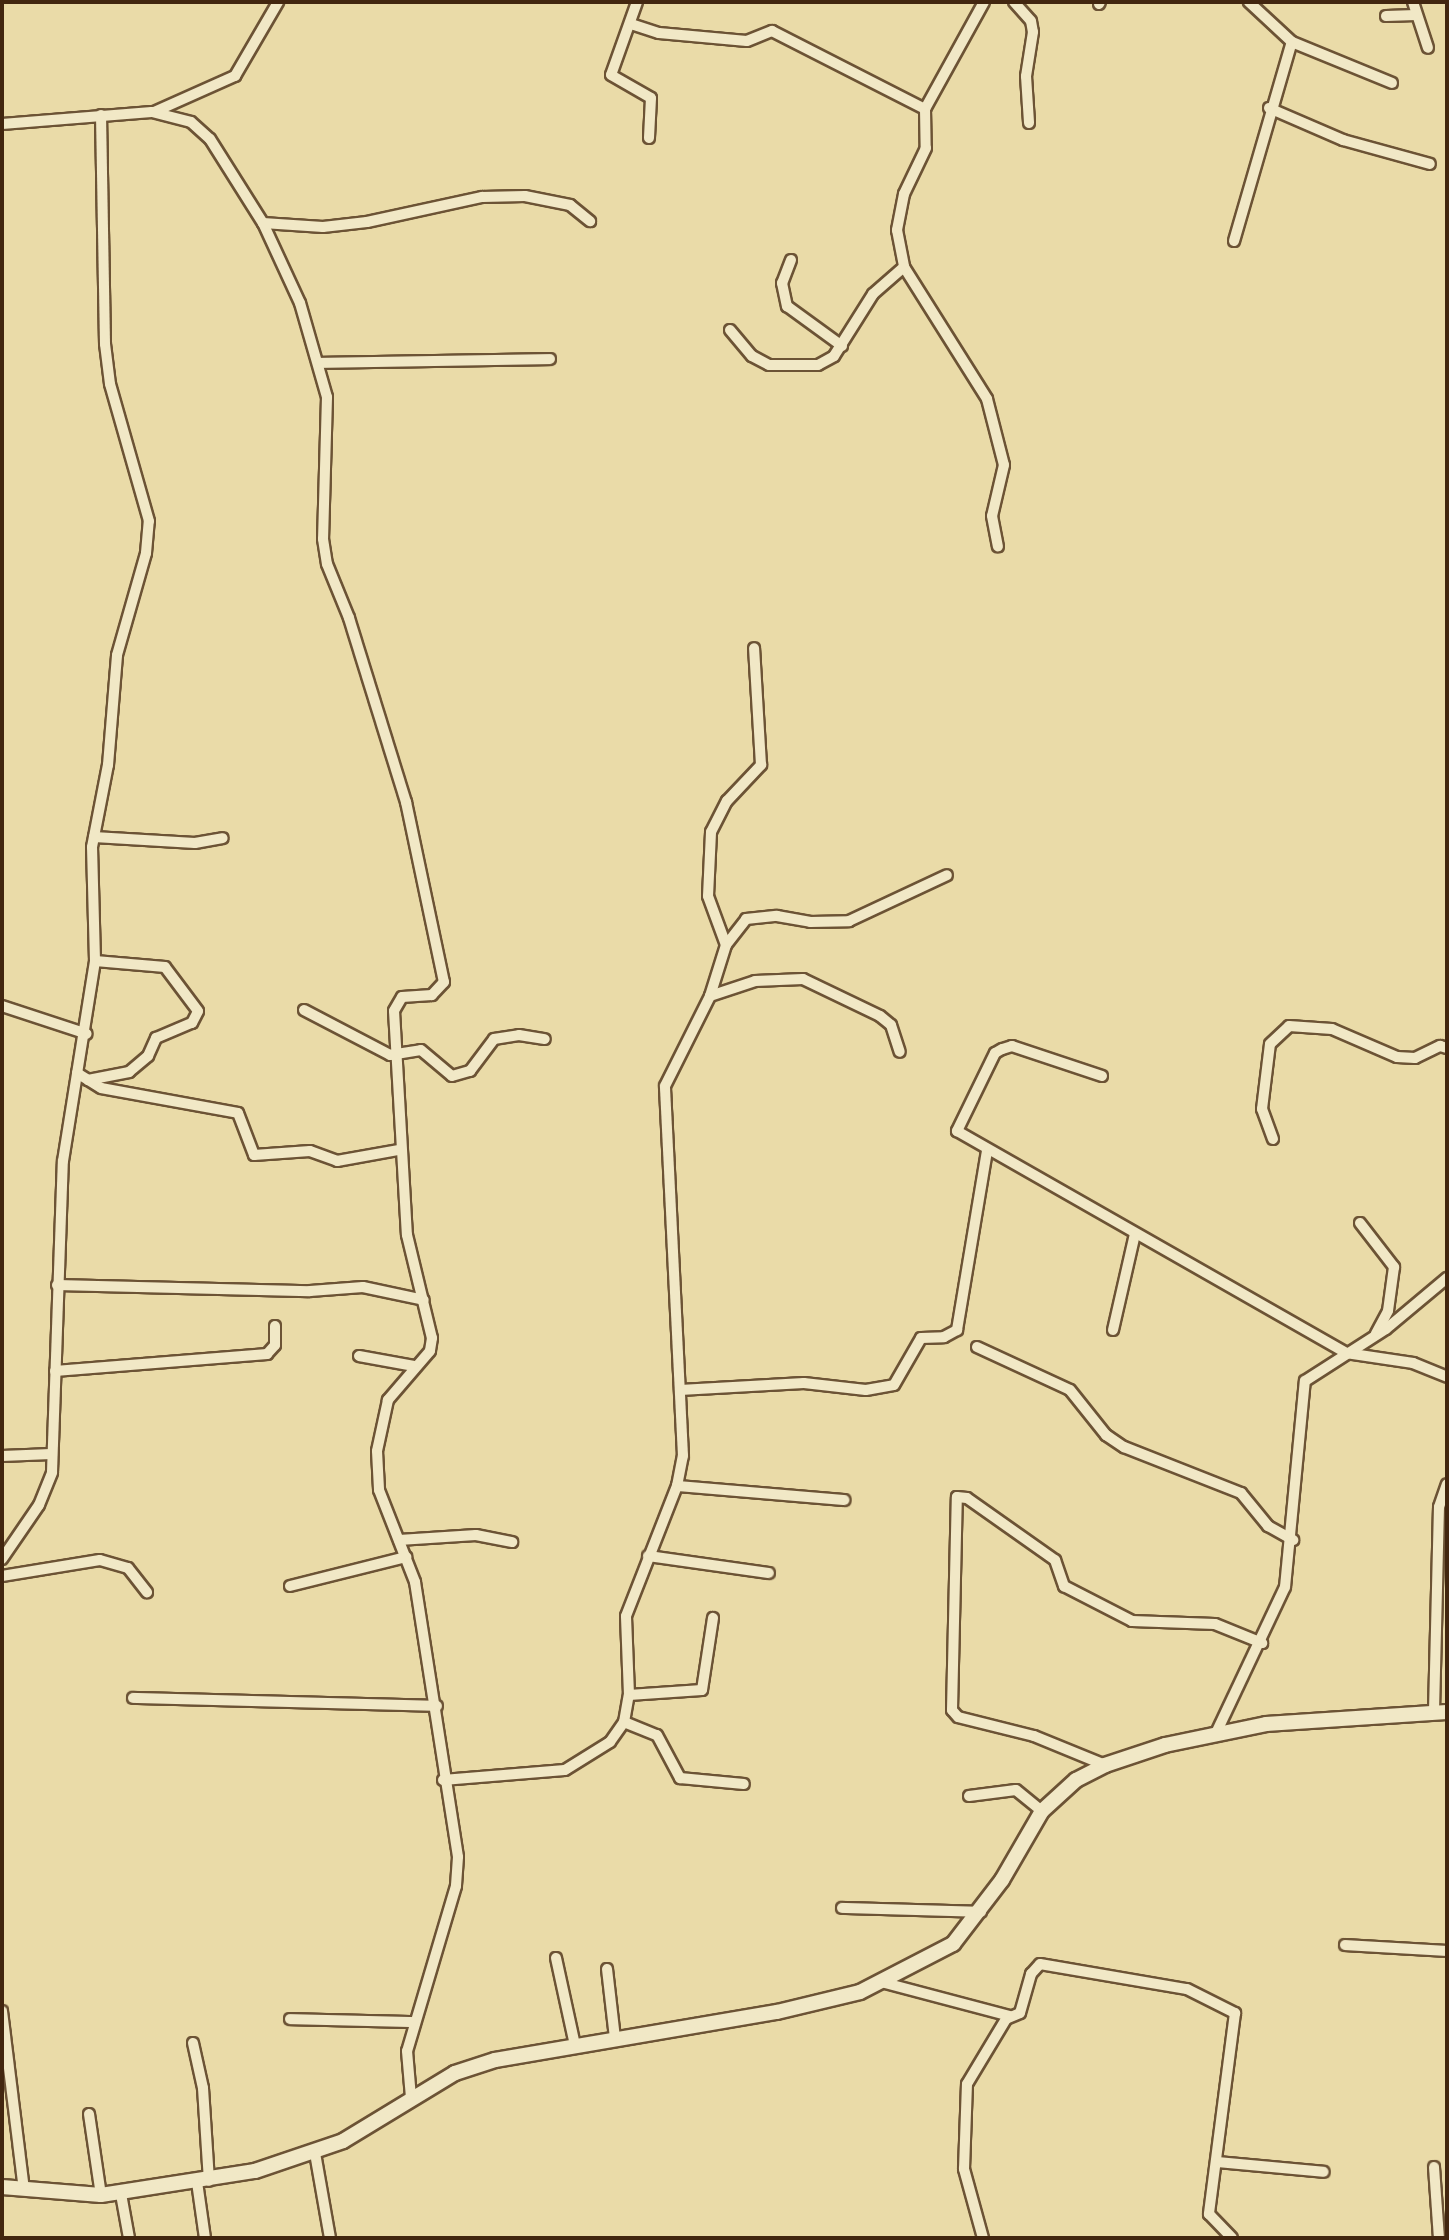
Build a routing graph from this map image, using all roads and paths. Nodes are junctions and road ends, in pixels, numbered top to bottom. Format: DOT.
graph roads {
  1 [pos="278,2"];
  2 [pos="637,2"];
  3 [pos="984,2"];
  4 [pos="1014,2"];
  5 [pos="1249,2"];
  6 [pos="1413,2"];
  7 [pos="1416,15"];
  8 [pos="1386,16"];
  9 [pos="631,24"];
  10 [pos="1292,42"];
  11 [pos="1428,48"];
  12 [pos="1392,83"];
  13 [pos="1269,108"];
  14 [pos="925,109"];
  15 [pos="152,112"];
  16 [pos="101,115"];
  17 [pos="1029,123"];
  18 [pos="2,124"];
  19 [pos="649,138"];
  20 [pos="1430,164"];
  21 [pos="590,221"];
  22 [pos="263,223"];
  23 [pos="1234,241"];
  24 [pos="791,260"];
  25 [pos="904,267"];
  26 [pos="730,330"];
  27 [pos="842,346"];
  28 [pos="550,359"];
  29 [pos="319,363"];
  30 [pos="998,546"];
  31 [pos="754,648"];
  32 [pos="94,837"];
  33 [pos="223,838"];
  34 [pos="947,875"];
  35 [pos="726,945"];
  36 [pos="95,961"];
  37 [pos="710,996"];
  38 [pos="2,1006"];
  39 [pos="304,1010"];
  40 [pos="87,1034"];
  41 [pos="545,1039"];
  42 [pos="1447,1048"];
  43 [pos="900,1052"];
  44 [pos="395,1053"];
  45 [pos="77,1073"];
  46 [pos="1102,1076"];
  47 [pos="88,1080"];
  48 [pos="1273,1139"];
  49 [pos="399,1150"];
  50 [pos="987,1151"];
  51 [pos="1360,1223"];
  52 [pos="1135,1234"];
  53 [pos="1447,1278"];
  54 [pos="57,1285"];
  55 [pos="424,1300"];
  56 [pos="275,1326"];
  57 [pos="1113,1330"];
  58 [pos="1375,1336"];
  59 [pos="977,1347"];
  60 [pos="1346,1353"];
  61 [pos="359,1356"];
  62 [pos="414,1366"];
  63 [pos="55,1371"];
  64 [pos="1447,1377"];
  65 [pos="680,1390"];
  66 [pos="51,1454"];
  67 [pos="2,1456"];
  68 [pos="1447,1484"];
  69 [pos="677,1486"];
  70 [pos="844,1500"];
  71 [pos="399,1540"];
  72 [pos="1293,1540"];
  73 [pos="512,1542"];
  74 [pos="648,1556"];
  75 [pos="406,1557"];
  76 [pos="2,1559"];
  77 [pos="769,1573"];
  78 [pos="2,1576"];
  79 [pos="290,1586"];
  80 [pos="147,1592"];
  81 [pos="713,1618"];
  82 [pos="1262,1643"];
  83 [pos="629,1695"];
  84 [pos="133,1698"];
  85 [pos="437,1706"];
  86 [pos="1440,1712"];
  87 [pos="624,1722"];
  88 [pos="1216,1733"];
  89 [pos="1105,1765"];
  90 [pos="443,1780"];
  91 [pos="744,1784"];
  92 [pos="969,1796"];
  93 [pos="1042,1811"];
  94 [pos="842,1908"];
  95 [pos="981,1912"];
  96 [pos="1345,1945"];
  97 [pos="1447,1951"];
  98 [pos="556,1958"];
  99 [pos="607,1969"];
  100 [pos="885,1983"];
  101 [pos="2,2011"];
  102 [pos="1010,2016"];
  103 [pos="290,2019"];
  104 [pos="415,2022"];
  105 [pos="615,2038"];
  106 [pos="193,2043"];
  107 [pos="575,2045"];
  108 [pos="411,2098"];
  109 [pos="89,2114"];
  110 [pos="315,2153"];
  111 [pos="1217,2162"];
  112 [pos="1434,2167"];
  113 [pos="1324,2172"];
  114 [pos="203,2181"];
  115 [pos="2,2187"];
  116 [pos="24,2189"];
  117 [pos="121,2194"];
  118 [pos="101,2195"];
  119 [pos="129,2238"];
  120 [pos="205,2238"];
  121 [pos="330,2238"];
  122 [pos="983,2238"];
  123 [pos="1232,2238"];
  124 [pos="1439,2238"];
  1 -- 15 [label="street"];
  2 -- 9 [label="street"];
  3 -- 14 [label="street"];
  4 -- 17 [label="street"];
  5 -- 10 [label="street"];
  6 -- 7 [label="street"];
  7 -- 8 [label="street"];
  7 -- 11 [label="street"];
  9 -- 14 [label="street"];
  9 -- 19 [label="street"];
  10 -- 12 [label="street"];
  10 -- 13 [label="street"];
  13 -- 20 [label="street"];
  13 -- 23 [label="street"];
  14 -- 25 [label="street"];
  15 -- 16 [label="street"];
  15 -- 22 [label="street"];
  16 -- 18 [label="street"];
  16 -- 32 [label="street"];
  21 -- 22 [label="street"];
  22 -- 29 [label="street"];
  24 -- 27 [label="street"];
  25 -- 27 [label="street"];
  25 -- 30 [label="street"];
  26 -- 27 [label="street"];
  28 -- 29 [label="street"];
  29 -- 44 [label="street"];
  31 -- 35 [label="street"];
  32 -- 33 [label="street"];
  32 -- 36 [label="street"];
  34 -- 35 [label="street"];
  35 -- 37 [label="street"];
  36 -- 40 [label="street"];
  36 -- 47 [label="street"];
  37 -- 43 [label="street"];
  37 -- 65 [label="street"];
  38 -- 40 [label="street"];
  39 -- 44 [label="street"];
  40 -- 45 [label="street"];
  41 -- 44 [label="street"];
  42 -- 48 [label="street"];
  44 -- 49 [label="street"];
  45 -- 47 [label="street"];
  45 -- 54 [label="street"];
  46 -- 50 [label="street"];
  47 -- 49 [label="street"];
  49 -- 55 [label="street"];
  50 -- 52 [label="street"];
  50 -- 65 [label="street"];
  51 -- 58 [label="street"];
  52 -- 57 [label="street"];
  52 -- 60 [label="street"];
  53 -- 58 [label="street"];
  54 -- 55 [label="street"];
  54 -- 63 [label="street"];
  55 -- 62 [label="street"];
  56 -- 63 [label="street"];
  58 -- 60 [label="street"];
  59 -- 72 [label="street"];
  60 -- 64 [label="street"];
  60 -- 72 [label="street"];
  61 -- 62 [label="street"];
  62 -- 71 [label="street"];
  63 -- 66 [label="street"];
  65 -- 69 [label="street"];
  66 -- 67 [label="street"];
  66 -- 76 [label="street"];
  68 -- 86 [label="street"];
  69 -- 70 [label="street"];
  69 -- 74 [label="street"];
  71 -- 73 [label="street"];
  71 -- 75 [label="street"];
  72 -- 82 [label="street"];
  74 -- 77 [label="street"];
  74 -- 83 [label="street"];
  75 -- 79 [label="street"];
  75 -- 85 [label="street"];
  78 -- 80 [label="street"];
  81 -- 83 [label="street"];
  82 -- 88 [label="street"];
  82 -- 89 [label="street"];
  83 -- 87 [label="street"];
  84 -- 85 [label="street"];
  85 -- 90 [label="street"];
  86 -- 88 [label="street"];
  87 -- 90 [label="street"];
  87 -- 91 [label="street"];
  88 -- 89 [label="street"];
  89 -- 93 [label="street"];
  90 -- 104 [label="street"];
  92 -- 93 [label="street"];
  93 -- 95 [label="street"];
  94 -- 95 [label="street"];
  95 -- 100 [label="street"];
  96 -- 97 [label="street"];
  98 -- 107 [label="street"];
  99 -- 105 [label="street"];
  100 -- 102 [label="street"];
  100 -- 105 [label="street"];
  101 -- 116 [label="street"];
  102 -- 111 [label="street"];
  102 -- 122 [label="street"];
  103 -- 104 [label="street"];
  104 -- 108 [label="street"];
  105 -- 107 [label="street"];
  106 -- 114 [label="street"];
  107 -- 108 [label="street"];
  108 -- 110 [label="street"];
  109 -- 118 [label="street"];
  110 -- 114 [label="street"];
  110 -- 121 [label="street"];
  111 -- 113 [label="street"];
  111 -- 123 [label="street"];
  112 -- 124 [label="street"];
  114 -- 117 [label="street"];
  114 -- 120 [label="street"];
  115 -- 116 [label="street"];
  116 -- 118 [label="street"];
  117 -- 118 [label="street"];
  117 -- 119 [label="street"];
}
